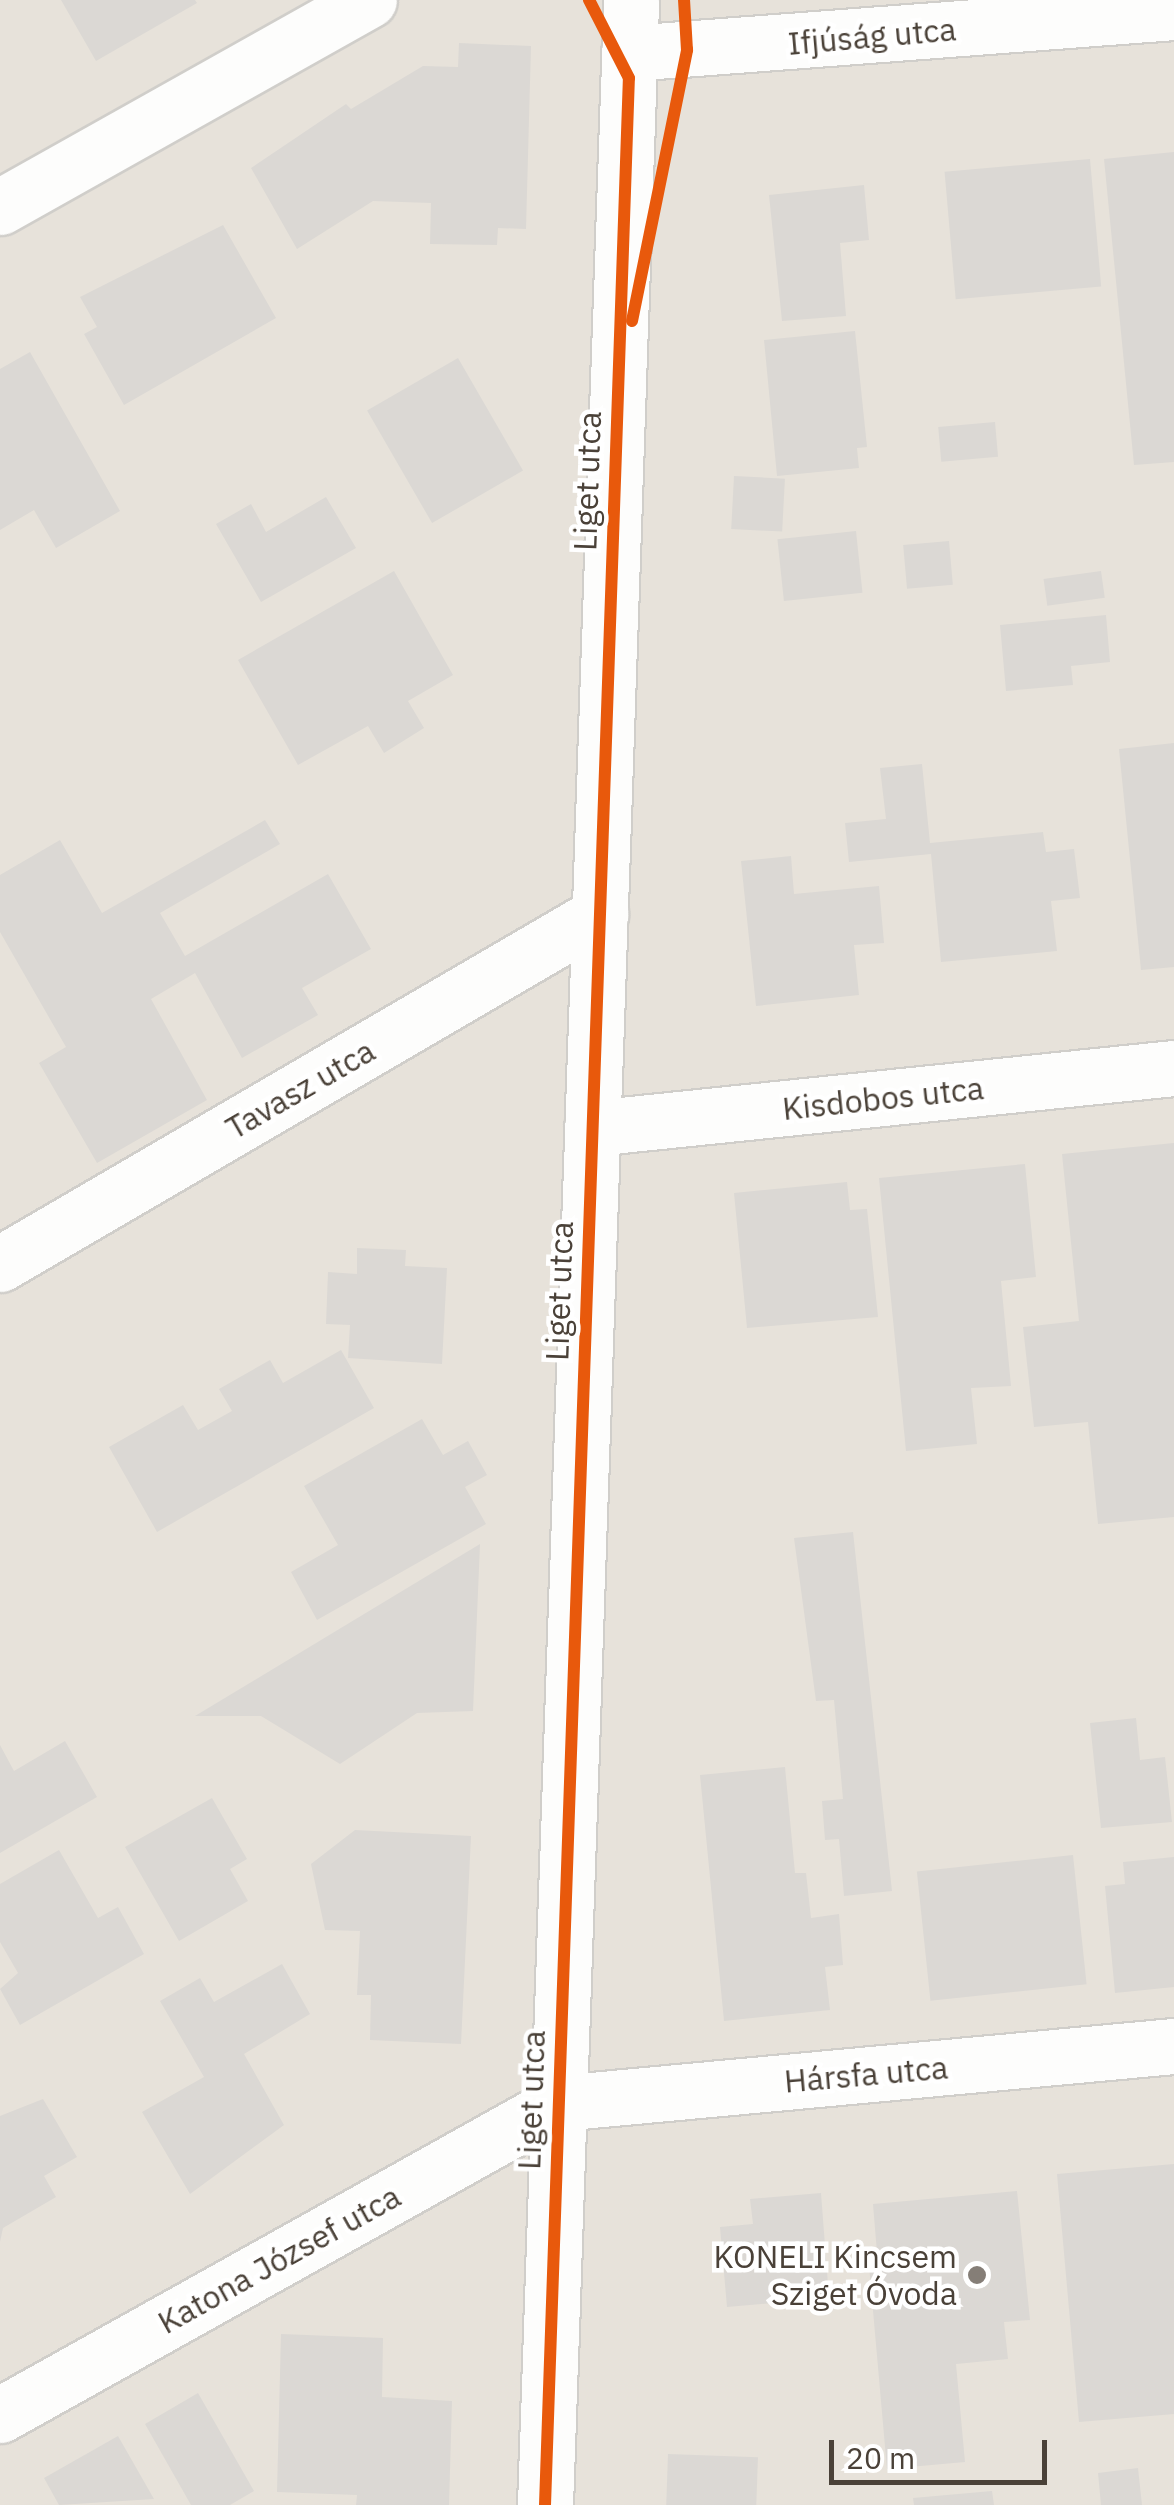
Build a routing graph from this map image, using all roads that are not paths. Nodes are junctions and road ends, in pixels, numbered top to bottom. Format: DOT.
graph roads {
  1 [pos="369,0"];
  2 [pos="1174,12"];
  3 [pos="630,26"];
  4 [pos="0,207"];
  5 [pos="600,914"];
  6 [pos="1174,1068"];
  7 [pos="592,1128"];
  8 [pos="0,1264"];
  9 [pos="1174,2046"];
  10 [pos="558,2103"];
  11 [pos="0,2416"];
  12 [pos="544,2505"];
  1 -- 4 [label="street"];
  2 -- 3 [label="street, Ifjúság utca"];
  3 -- 5 [label="street, Liget utca"];
  5 -- 7 [label="street, Liget utca"];
  5 -- 8 [label="street, Tavasz utca"];
  6 -- 7 [label="street, Kisdobos utca"];
  7 -- 10 [label="street, Liget utca"];
  9 -- 10 [label="street, Hársfa utca"];
  10 -- 11 [label="street, Katona József utca"];
  10 -- 12 [label="street, Liget utca"];
}
